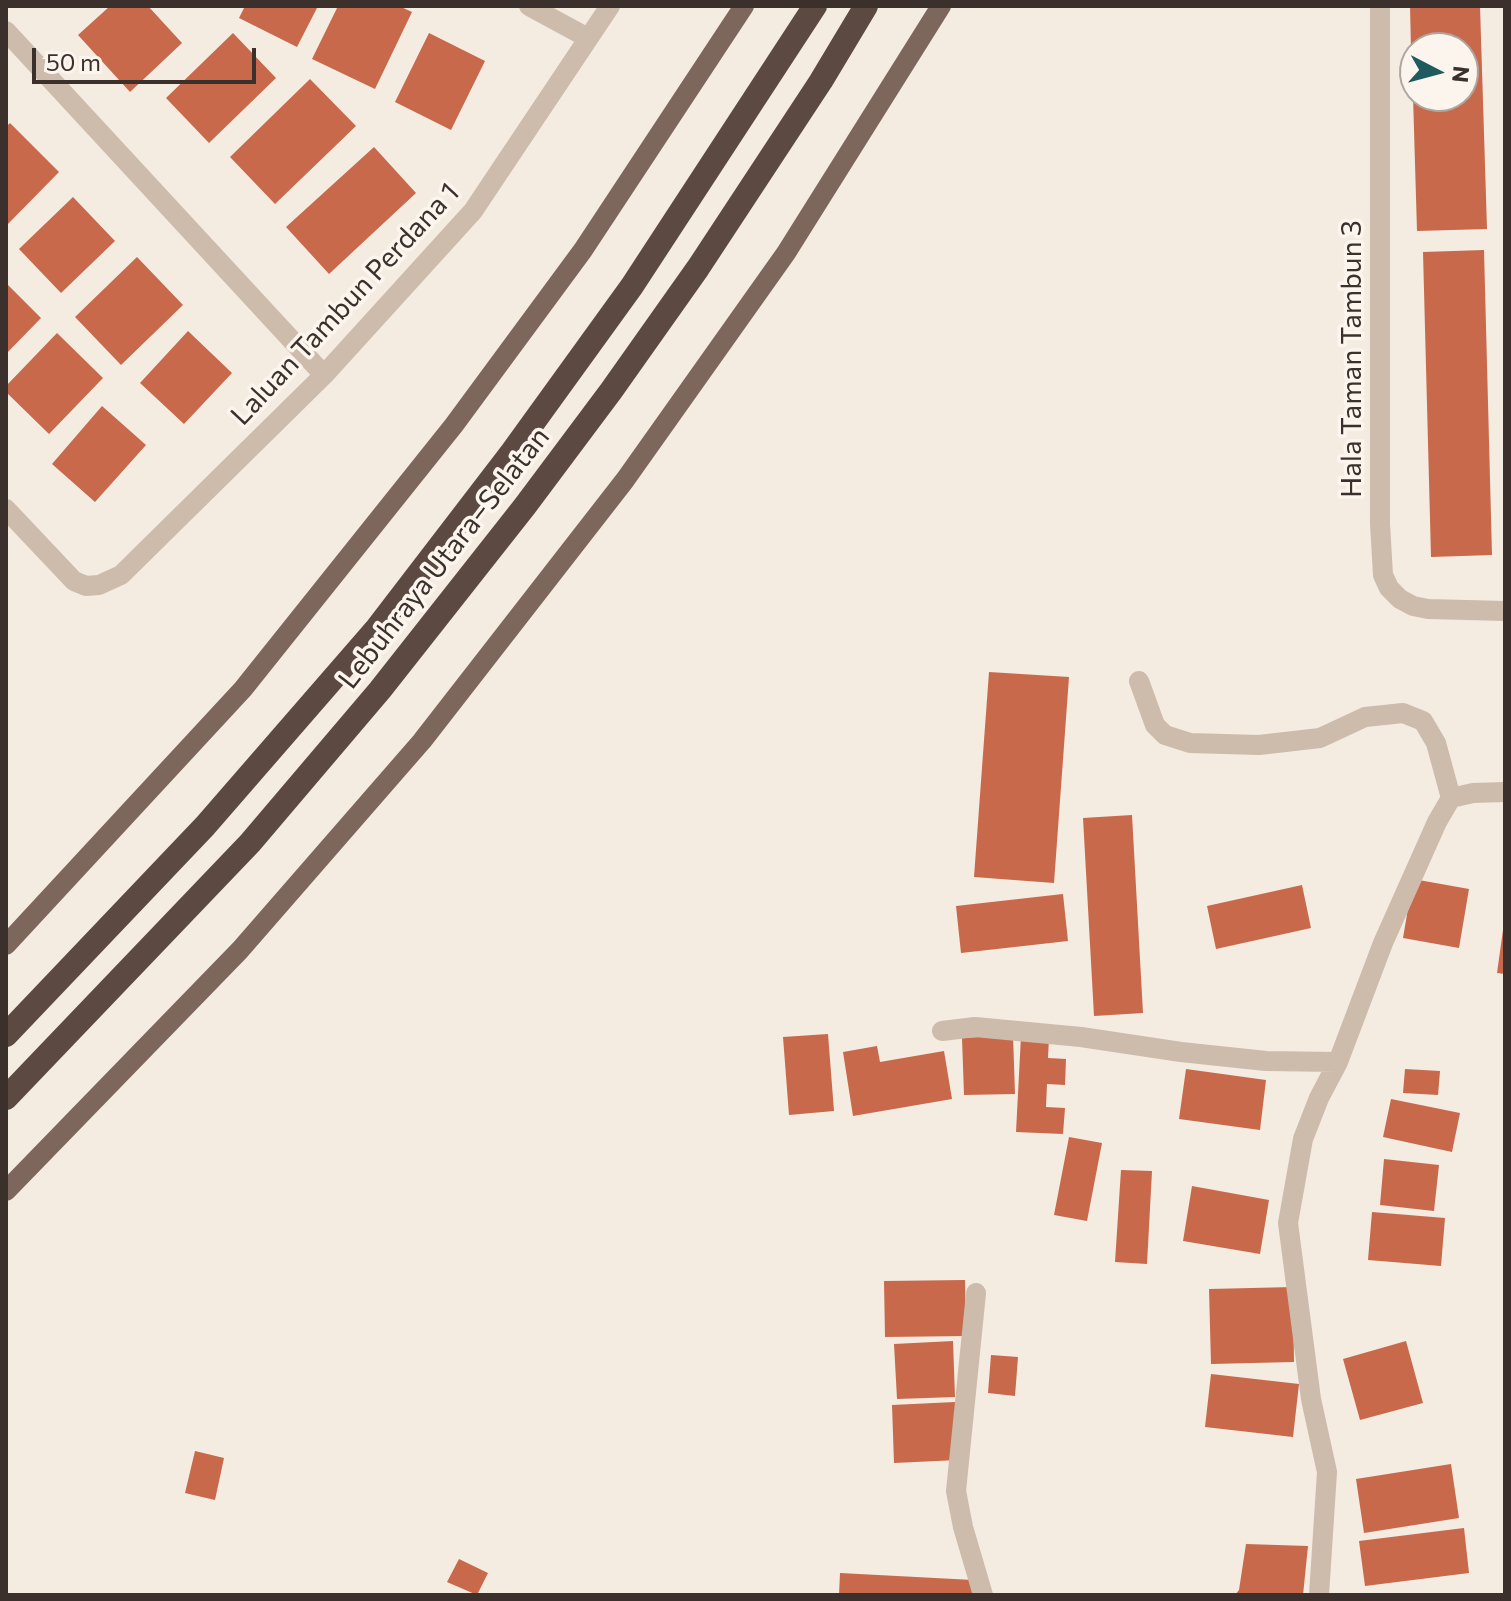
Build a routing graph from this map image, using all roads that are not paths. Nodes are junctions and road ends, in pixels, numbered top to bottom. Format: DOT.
graph roads {
  1 [pos="529,6"];
  2 [pos="610,6"];
  3 [pos="744,6"];
  4 [pos="815,6"];
  5 [pos="866,6"];
  6 [pos="941,6"];
  7 [pos="1380,6"];
  8 [pos="6,31"];
  9 [pos="588,38"];
  10 [pos="324,375"];
  11 [pos="6,509"];
  12 [pos="1505,611"];
  13 [pos="1139,681"];
  14 [pos="1505,792"];
  15 [pos="1451,798"];
  16 [pos="6,945"];
  17 [pos="942,1031"];
  18 [pos="6,1035"];
  19 [pos="1338,1062"];
  20 [pos="6,1098"];
  21 [pos="6,1191"];
  22 [pos="976,1293"];
  23 [pos="983,1595"];
  24 [pos="1319,1595"];
  1 -- 9 [label="street"];
  2 -- 9 [label="street, Laluan Tambun Perdana 1"];
  3 -- 16 [label="main road"];
  4 -- 18 [label="highway, Lebuhraya Utara–Selatan"];
  5 -- 20 [label="highway, Lebuhraya Utara–Selatan"];
  6 -- 21 [label="main road"];
  7 -- 12 [label="street, Hala Taman Tambun 3"];
  8 -- 10 [label="street"];
  9 -- 10 [label="street, Laluan Tambun Perdana 1"];
  10 -- 11 [label="street, Laluan Tambun Perdana 1"];
  13 -- 15 [label="street"];
  14 -- 15 [label="street"];
  15 -- 19 [label="street"];
  17 -- 19 [label="street"];
  19 -- 24 [label="street"];
  22 -- 23 [label="street"];
}
